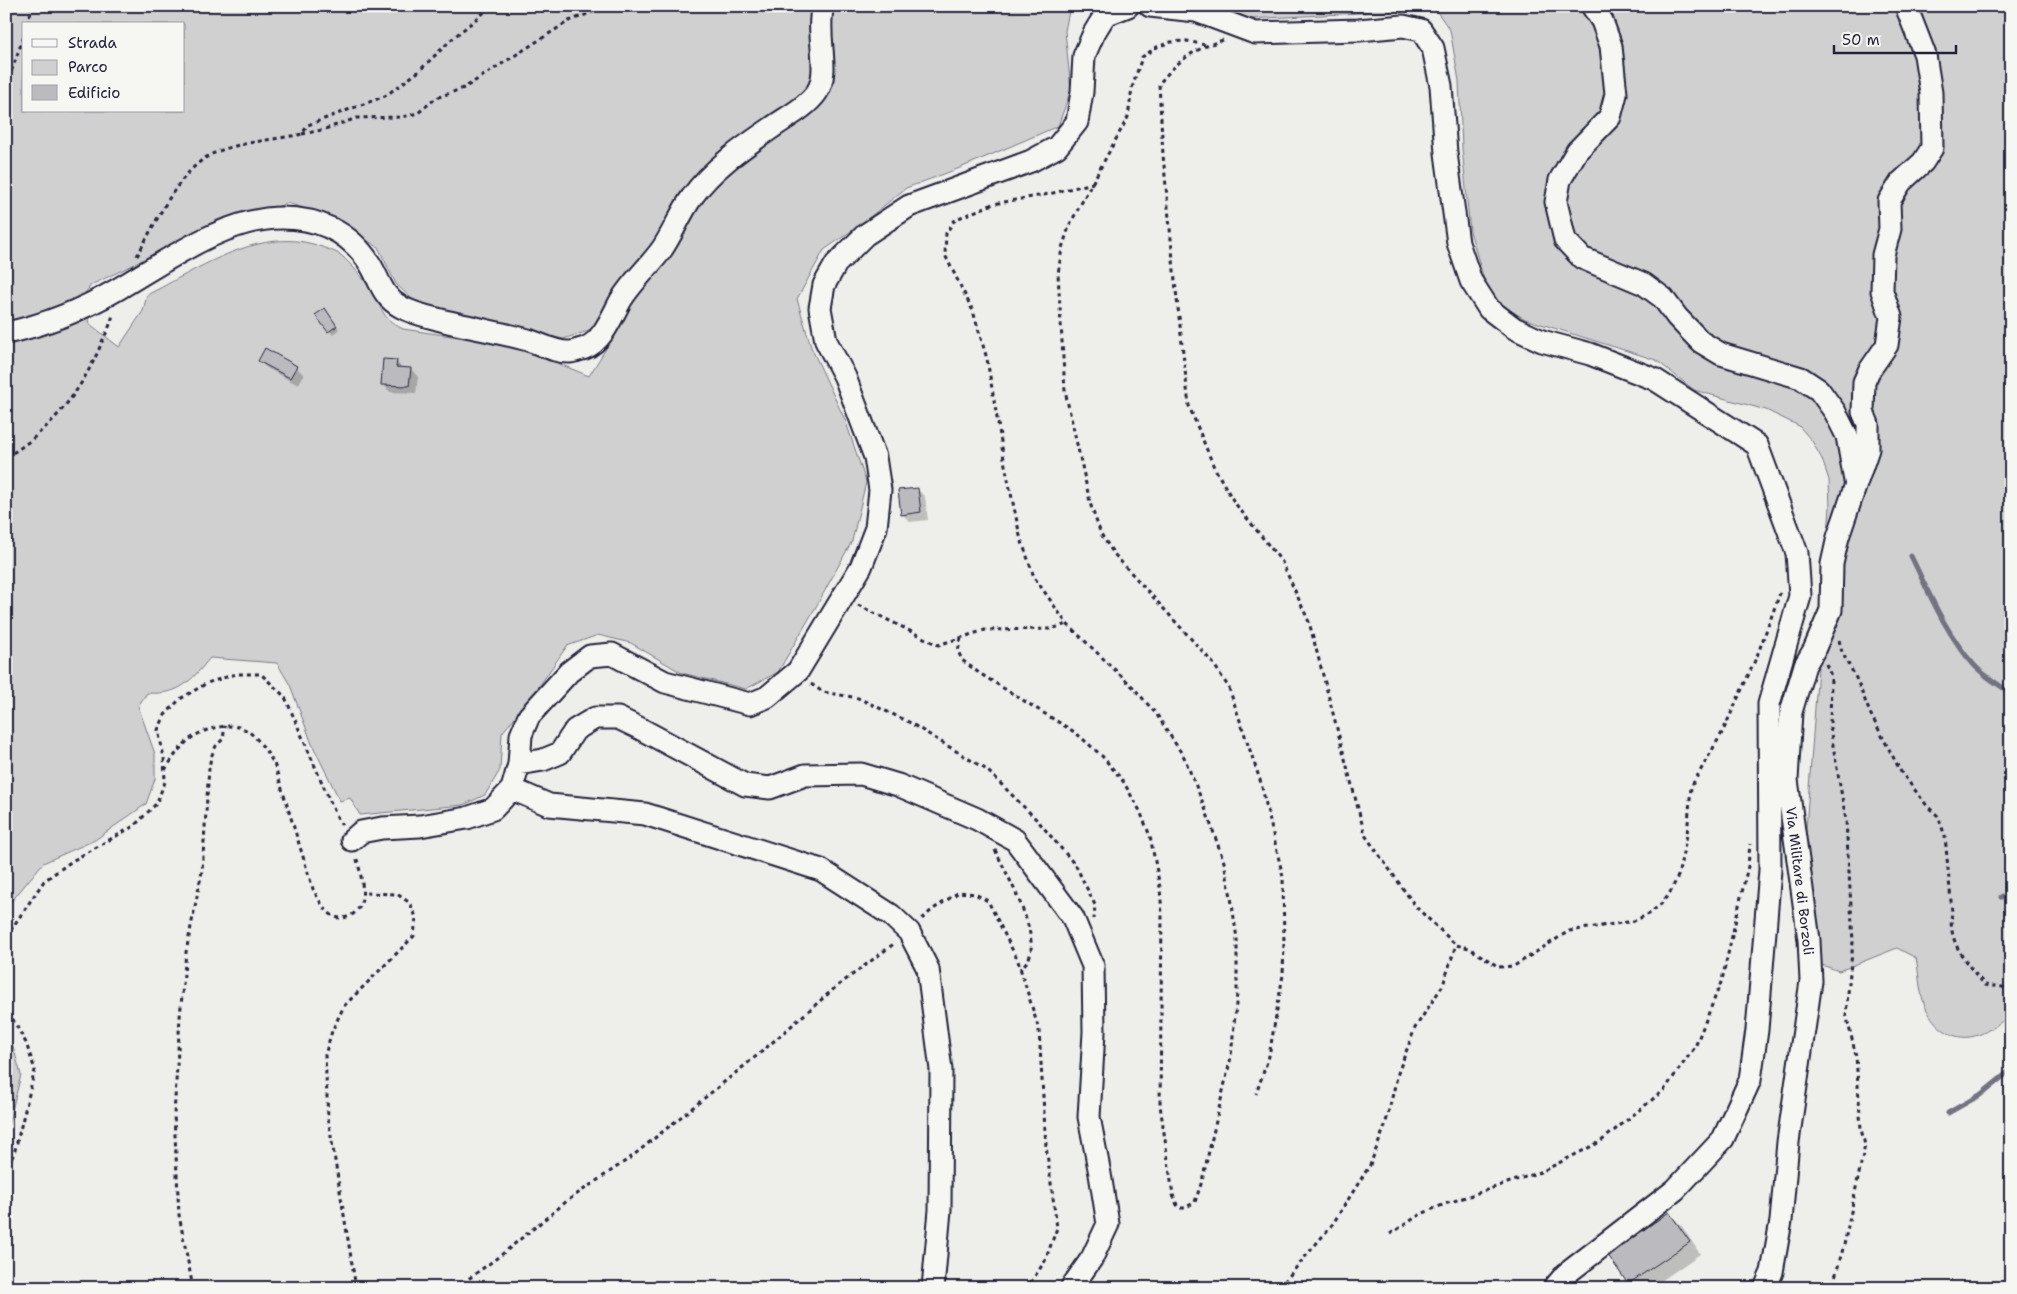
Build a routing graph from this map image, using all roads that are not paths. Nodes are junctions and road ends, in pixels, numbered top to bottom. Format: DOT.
graph roads {
  1 [pos="823,6"];
  2 [pos="1128,6"];
  3 [pos="1150,6"];
  4 [pos="1592,6"];
  5 [pos="1906,6"];
  6 [pos="6,333"];
  7 [pos="1856,482"];
  8 [pos="519,764"];
  9 [pos="512,789"];
  10 [pos="352,840"];
  11 [pos="933,1288"];
  12 [pos="1071,1288"];
  13 [pos="1554,1288"];
  14 [pos="1765,1288"];
  1 -- 6 [label="street"];
  2 -- 8 [label="street"];
  3 -- 13 [label="street"];
  4 -- 7 [label="street"];
  5 -- 7 [label="street, Via Militare di Borzoli"];
  7 -- 14 [label="street, Via Militare di Borzoli"];
  8 -- 9 [label="street"];
  8 -- 12 [label="street"];
  9 -- 10 [label="street"];
  9 -- 11 [label="street"];
}
